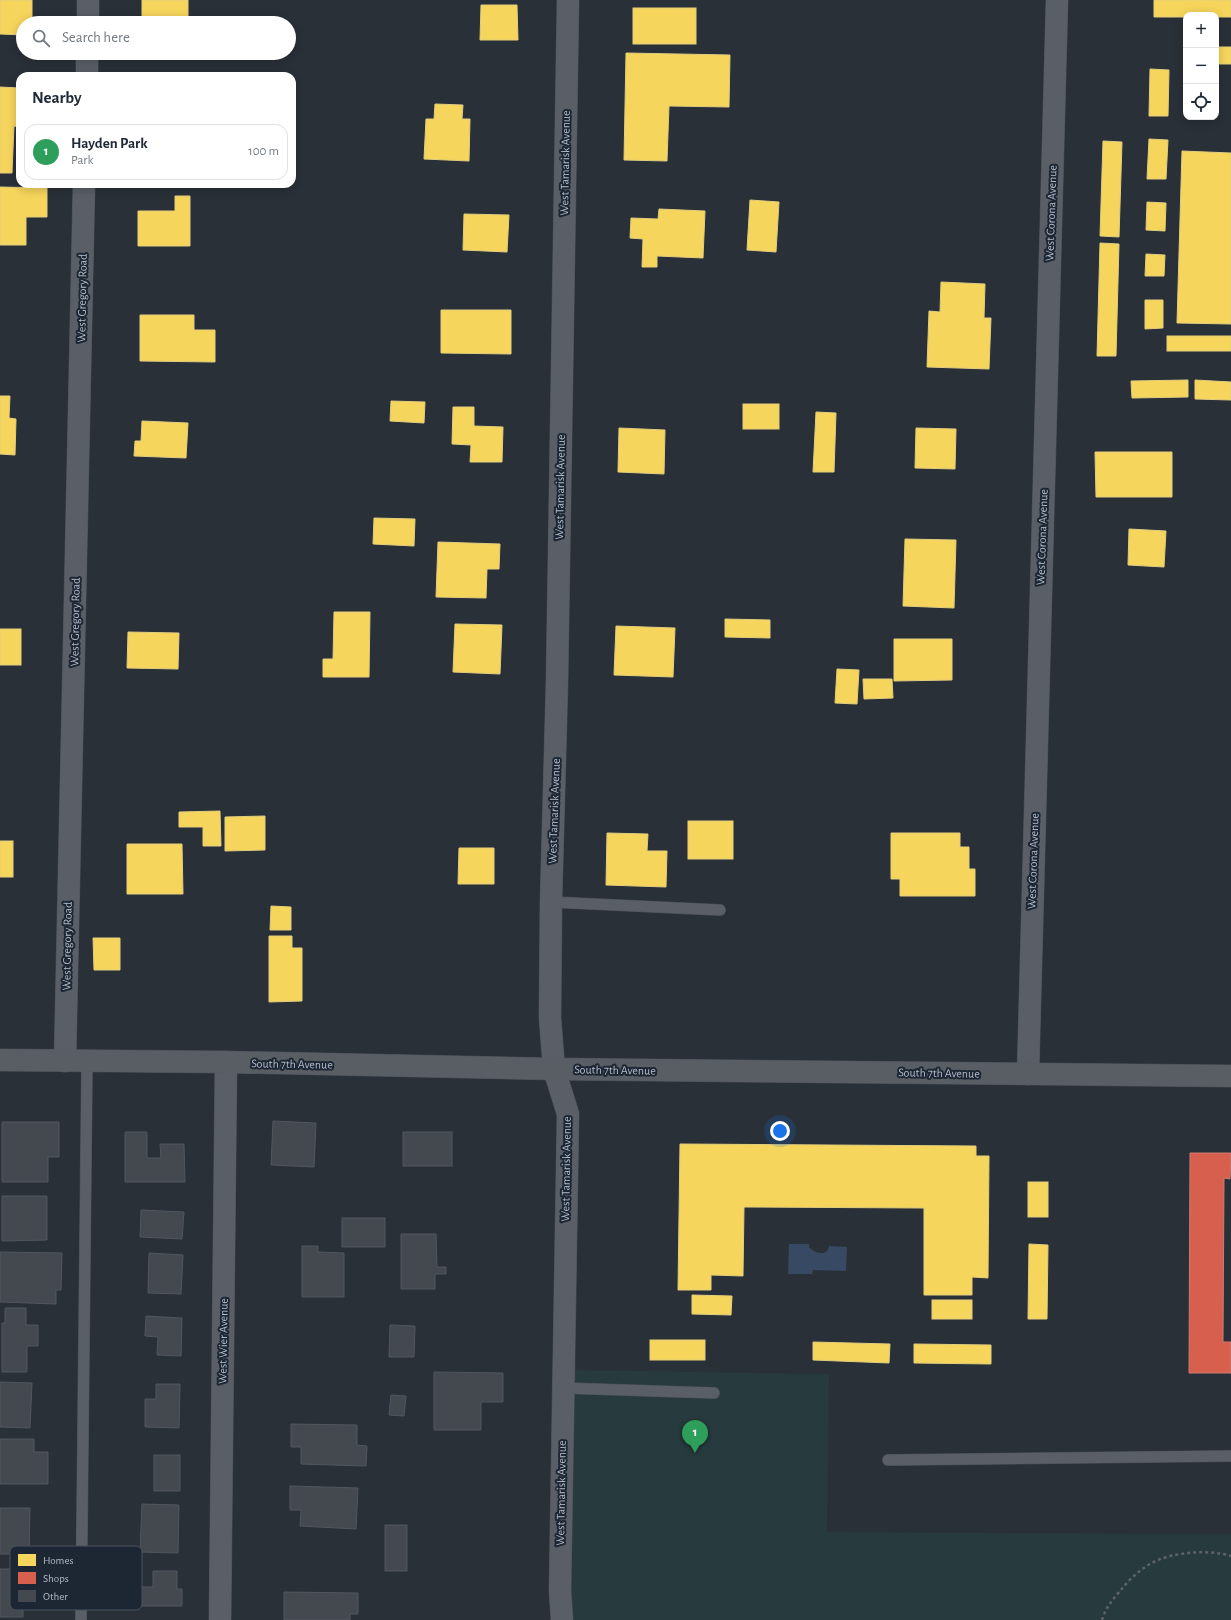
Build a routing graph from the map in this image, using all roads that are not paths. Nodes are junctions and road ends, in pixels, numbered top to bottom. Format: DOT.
graph roads {
  1 [pos="88,0"];
  2 [pos="568,0"];
  3 [pos="1057,0"];
  4 [pos="88,16"];
  5 [pos="87,60"];
  6 [pos="87,72"];
  7 [pos="84,188"];
  8 [pos="551,902"];
  9 [pos="720,910"];
  10 [pos="0,1060"];
  11 [pos="65,1061"];
  12 [pos="87,1061"];
  13 [pos="226,1062"];
  14 [pos="554,1069"];
  15 [pos="1028,1074"];
  16 [pos="1231,1076"];
  17 [pos="563,1388"];
  18 [pos="714,1393"];
  19 [pos="1231,1456"];
  20 [pos="888,1460"];
  21 [pos="82,1546"];
  22 [pos="81,1610"];
  23 [pos="81,1620"];
  24 [pos="220,1620"];
  25 [pos="562,1620"];
  1 -- 4 [label="street"];
  2 -- 8 [label="street, West Tamarisk Avenue"];
  3 -- 15 [label="street, West Corona Avenue"];
  5 -- 6 [label="street"];
  7 -- 11 [label="street, West Gregory Road"];
  8 -- 9 [label="lane"];
  8 -- 14 [label="street, West Tamarisk Avenue"];
  10 -- 11 [label="main road, South 7th Avenue"];
  11 -- 12 [label="main road, South 7th Avenue"];
  12 -- 13 [label="main road, South 7th Avenue"];
  12 -- 21 [label="lane"];
  13 -- 14 [label="main road, South 7th Avenue"];
  13 -- 24 [label="street, West Wier Avenue"];
  14 -- 15 [label="main road, South 7th Avenue"];
  14 -- 17 [label="street, West Tamarisk Avenue"];
  15 -- 16 [label="main road, South 7th Avenue"];
  17 -- 18 [label="lane"];
  17 -- 25 [label="street, West Tamarisk Avenue"];
  19 -- 20 [label="lane"];
  22 -- 23 [label="lane"];
}
